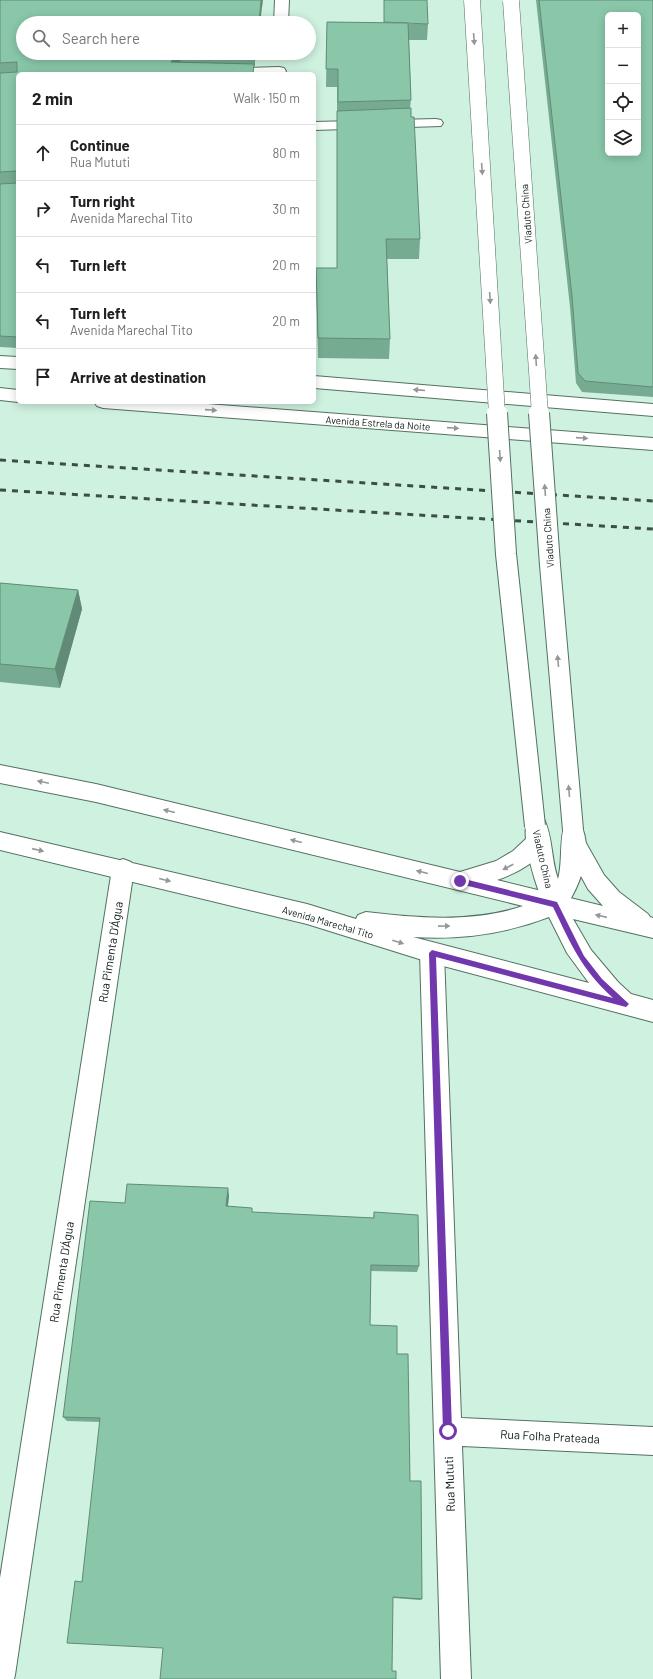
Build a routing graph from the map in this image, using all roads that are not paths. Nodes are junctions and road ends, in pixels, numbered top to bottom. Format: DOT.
graph roads {
  1 [pos="282,0"];
  2 [pos="472,0"];
  3 [pos="511,0"];
  4 [pos="281,16"];
  5 [pos="279,68"];
  6 [pos="214,72"];
  7 [pos="436,123"];
  8 [pos="316,126"];
  9 [pos="0,362"];
  10 [pos="16,363"];
  11 [pos="316,382"];
  12 [pos="0,394"];
  13 [pos="16,396"];
  14 [pos="129,404"];
  15 [pos="653,410"];
  16 [pos="653,444"];
  17 [pos="0,774"];
  18 [pos="536,834"];
  19 [pos="573,836"];
  20 [pos="0,841"];
  21 [pos="123,869"];
  22 [pos="460,881"];
  23 [pos="555,904"];
  24 [pos="307,914"];
  25 [pos="651,928"];
  26 [pos="432,953"];
  27 [pos="626,1004"];
  28 [pos="653,1011"];
  29 [pos="448,1431"];
  30 [pos="653,1441"];
  31 [pos="0,1675"];
  32 [pos="456,1679"];
  1 -- 4 [label="street"];
  2 -- 18 [label="street, Viaduto China, one-way, bridge"];
  19 -- 3 [label="street, Viaduto China, one-way, bridge"];
  5 -- 6 [label="street"];
  7 -- 8 [label="lane"];
  9 -- 10 [label="street"];
  15 -- 11 [label="street, one-way"];
  12 -- 13 [label="street"];
  14 -- 16 [label="street, Avenida Estrela da Noite, one-way"];
  22 -- 17 [label="street, one-way"];
  18 -- 22 [label="street, one-way"];
  18 -- 23 [label="street, Viaduto China"];
  19 -- 23 [label="street, Viaduto China"];
  19 -- 25 [label="street"];
  20 -- 21 [label="street, Avenida Marechal Tito, one-way"];
  21 -- 24 [label="street, Avenida Marechal Tito, one-way"];
  21 -- 31 [label="street, Rua Pimenta D'Água"];
  22 -- 23 [label="street"];
  24 -- 23 [label="street, one-way"];
  25 -- 23 [label="street, one-way"];
  23 -- 27 [label="street"];
  24 -- 26 [label="street, Avenida Marechal Tito, one-way"];
  26 -- 27 [label="street, Avenida Marechal Tito"];
  26 -- 29 [label="street, Rua Mututi"];
  27 -- 28 [label="street, Avenida Marechal Tito"];
  29 -- 30 [label="street, Rua Folha Prateada"];
  29 -- 32 [label="street, Rua Mututi"];
}
